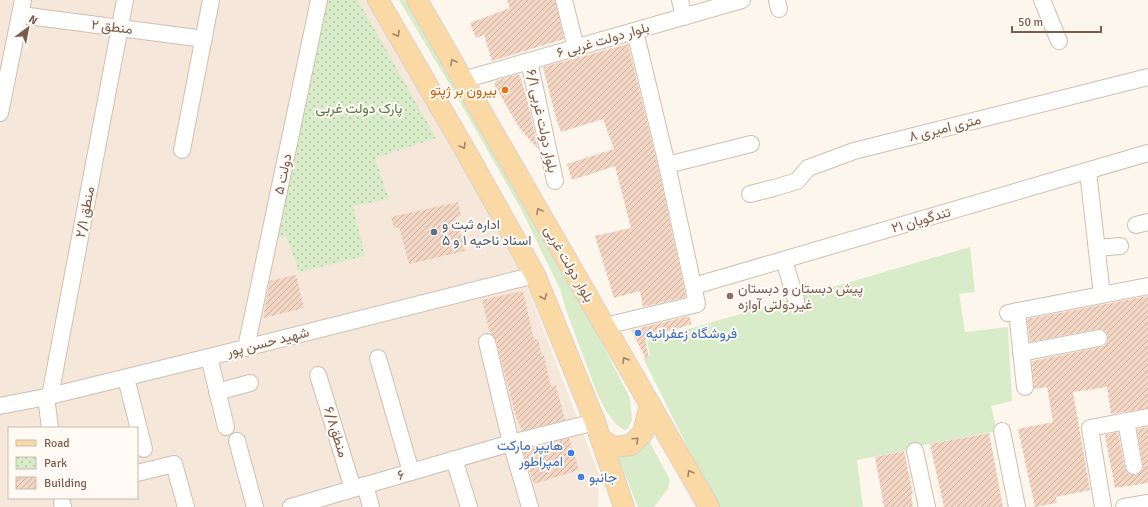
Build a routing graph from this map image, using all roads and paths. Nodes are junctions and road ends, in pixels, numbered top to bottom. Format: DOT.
graph roads {
  1 [pos="124,0"];
  2 [pos="211,0"];
  3 [pos="319,0"];
  4 [pos="378,0"];
  5 [pos="417,0"];
  6 [pos="564,0"];
  7 [pos="680,0"];
  8 [pos="742,0"];
  9 [pos="1042,0"];
  10 [pos="22,8"];
  11 [pos="684,17"];
  12 [pos="120,28"];
  13 [pos="635,31"];
  14 [pos="204,39"];
  15 [pos="1059,41"];
  16 [pos="576,48"];
  17 [pos="529,61"];
  18 [pos="1148,77"];
  19 [pos="463,80"];
  20 [pos="0,113"];
  21 [pos="751,144"];
  22 [pos="182,150"];
  23 [pos="1148,153"];
  24 [pos="667,165"];
  25 [pos="1088,171"];
  26 [pos="555,181"];
  27 [pos="750,194"];
  28 [pos="1120,246"];
  29 [pos="1097,248"];
  30 [pos="784,260"];
  31 [pos="535,275"];
  32 [pos="694,286"];
  33 [pos="1148,286"];
  34 [pos="1101,287"];
  35 [pos="796,300"];
  36 [pos="605,326"];
  37 [pos="1099,338"];
  38 [pos="487,342"];
  39 [pos="246,348"];
  40 [pos="1021,353"];
  41 [pos="209,358"];
  42 [pos="378,358"];
  43 [pos="318,375"];
  44 [pos="126,378"];
  45 [pos="250,383"];
  46 [pos="1025,387"];
  47 [pos="217,392"];
  48 [pos="48,396"];
  49 [pos="650,404"];
  50 [pos="0,406"];
  51 [pos="1148,417"];
  52 [pos="1126,421"];
  53 [pos="50,427"];
  54 [pos="226,427"];
  55 [pos="598,430"];
  56 [pos="1002,431"];
  57 [pos="237,441"];
  58 [pos="511,443"];
  59 [pos="144,449"];
  60 [pos="916,451"];
  61 [pos="454,459"];
  62 [pos="1134,466"];
  63 [pos="411,472"];
  64 [pos="138,473"];
  65 [pos="359,487"];
  66 [pos="1148,504"];
  67 [pos="186,507"];
  68 [pos="255,507"];
  69 [pos="291,507"];
  70 [pos="371,507"];
  71 [pos="469,507"];
  72 [pos="530,507"];
  73 [pos="624,507"];
  74 [pos="709,507"];
  75 [pos="927,507"];
  76 [pos="1017,507"];
  77 [pos="1102,507"];
  78 [pos="1124,507"];
  1 -- 12 [label="street, منطق ۲/۱"];
  2 -- 14 [label="street"];
  3 -- 39 [label="street, ۵ دولت"];
  4 -- 31 [label="main road, one-way"];
  19 -- 5 [label="main road, بلوار دولت غربی, one-way"];
  6 -- 16 [label="street"];
  7 -- 11 [label="street"];
  8 -- 11 [label="street, بلوار دولت غربی ۶"];
  9 -- 15 [label="street"];
  10 -- 12 [label="street, منطق ۲"];
  10 -- 20 [label="street"];
  11 -- 13 [label="street, بلوار دولت غربی ۶"];
  12 -- 14 [label="street, منطق ۲"];
  12 -- 48 [label="street, منطق ۲/۱"];
  13 -- 16 [label="street, بلوار دولت غربی ۶"];
  13 -- 24 [label="street"];
  14 -- 22 [label="street"];
  16 -- 17 [label="street, بلوار دولت غربی ۶"];
  17 -- 19 [label="street, بلوار دولت غربی ۶"];
  17 -- 26 [label="street, بلوار دولت غربی ۶/۱"];
  18 -- 27 [label="street, ۸ متری امیری"];
  36 -- 19 [label="main road, بلوار دولت غربی, one-way"];
  21 -- 24 [label="street"];
  23 -- 25 [label="street, ۲۱ تندگویان"];
  24 -- 32 [label="street"];
  25 -- 29 [label="street"];
  25 -- 30 [label="street, ۲۱ تندگویان"];
  28 -- 29 [label="street"];
  29 -- 34 [label="street"];
  30 -- 32 [label="street, ۲۱ تندگویان"];
  30 -- 35 [label="street"];
  31 -- 39 [label="street, شهید حسن پور"];
  31 -- 55 [label="main road, one-way"];
  32 -- 36 [label="street"];
  33 -- 40 [label="street"];
  49 -- 36 [label="main road, بلوار دولت غربی, one-way"];
  37 -- 40 [label="street"];
  38 -- 58 [label="street"];
  39 -- 41 [label="street, شهید حسن پور"];
  40 -- 46 [label="street"];
  41 -- 44 [label="street, شهید حسن پور"];
  41 -- 47 [label="street"];
  42 -- 63 [label="street"];
  43 -- 65 [label="street, منطق۶/۸"];
  44 -- 48 [label="street, شهید حسن پور"];
  44 -- 59 [label="street"];
  45 -- 47 [label="street"];
  47 -- 54 [label="street"];
  48 -- 50 [label="street, شهید حسن پور"];
  48 -- 53 [label="street, منطق ۲/۱"];
  55 -- 49 [label="main road, one-way"];
  74 -- 49 [label="main road, بلوار دولت غربی, one-way"];
  51 -- 52 [label="street"];
  52 -- 62 [label="street"];
  52 -- 77 [label="street"];
  55 -- 58 [label="street, ۶"];
  55 -- 73 [label="main road"];
  56 -- 76 [label="street"];
  57 -- 68 [label="street"];
  58 -- 61 [label="street, ۶"];
  58 -- 72 [label="street"];
  60 -- 75 [label="street"];
  61 -- 63 [label="street, ۶"];
  61 -- 71 [label="street"];
  63 -- 65 [label="street, ۶"];
  64 -- 67 [label="street"];
  65 -- 69 [label="street, ۶"];
  65 -- 70 [label="street, منطق۶/۸"];
  66 -- 78 [label="street"];
}
